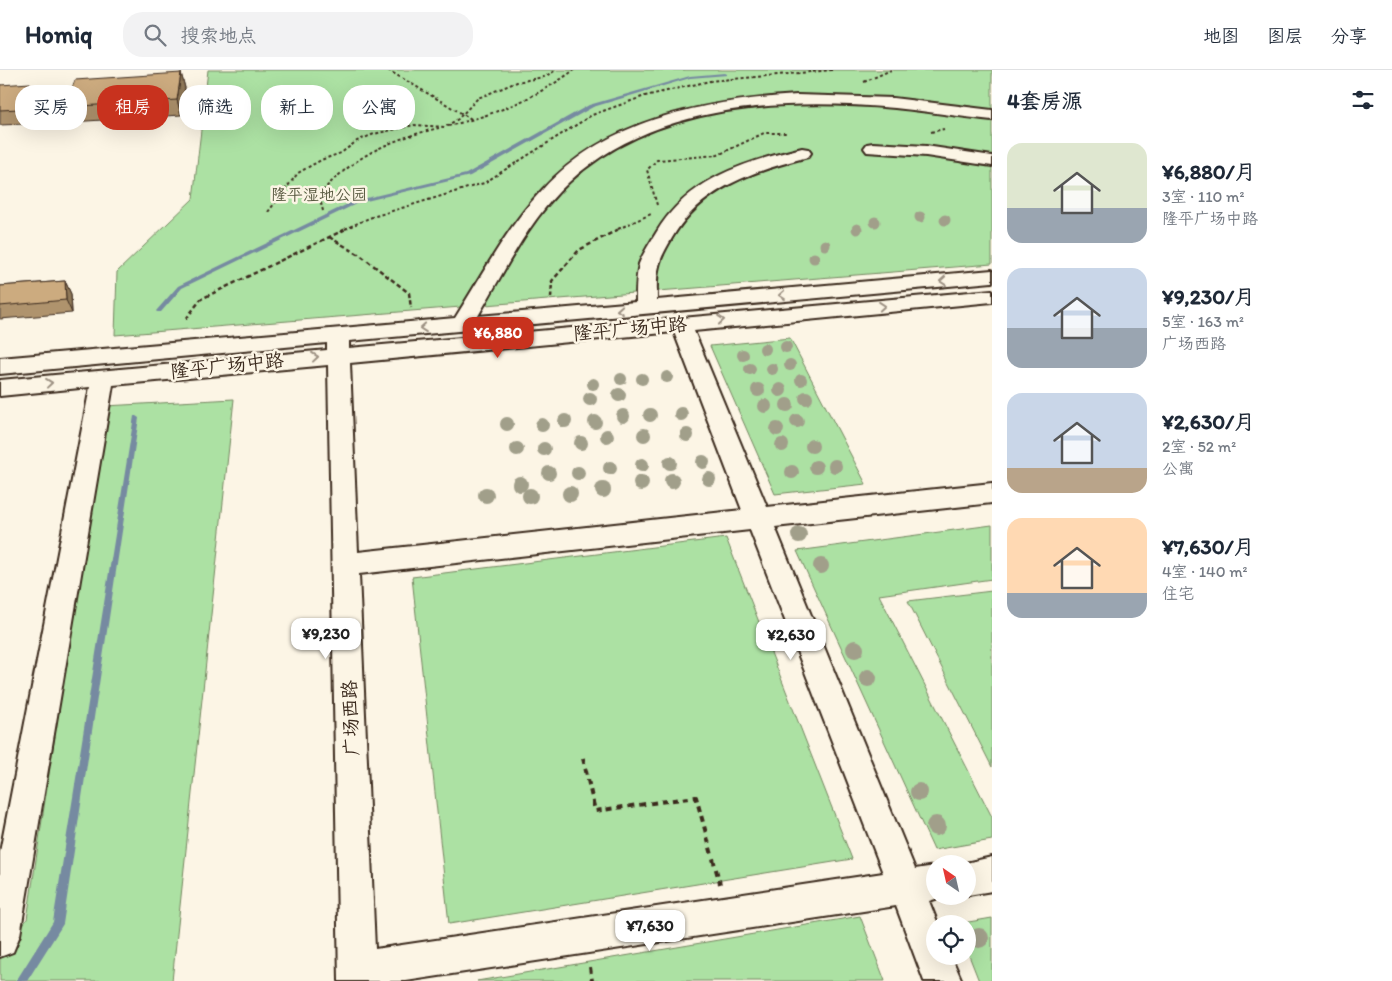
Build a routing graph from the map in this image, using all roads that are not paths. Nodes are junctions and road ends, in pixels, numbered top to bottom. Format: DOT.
graph roads {
  1 [pos="992,115"];
  2 [pos="874,148"];
  3 [pos="802,153"];
  4 [pos="992,161"];
  5 [pos="992,276"];
  6 [pos="992,296"];
  7 [pos="646,307"];
  8 [pos="462,324"];
  9 [pos="681,324"];
  10 [pos="338,345"];
  11 [pos="0,366"];
  12 [pos="103,378"];
  13 [pos="0,388"];
  14 [pos="992,493"];
  15 [pos="759,519"];
  16 [pos="346,564"];
  17 [pos="992,874"];
  18 [pos="976,877"];
  19 [pos="920,885"];
  20 [pos="0,939"];
  21 [pos="357,976"];
  22 [pos="943,981"];
  1 -- 8 [label="street"];
  2 -- 4 [label="street"];
  3 -- 7 [label="street"];
  5 -- 7 [label="street, 隆平广场中路, one-way"];
  9 -- 6 [label="street, 隆平广场中路, one-way"];
  7 -- 8 [label="street, 隆平广场中路, one-way"];
  8 -- 10 [label="street, 隆平广场中路, one-way"];
  9 -- 10 [label="street, 隆平广场中路"];
  9 -- 15 [label="street"];
  10 -- 11 [label="street, 隆平广场中路"];
  12 -- 10 [label="street, 隆平广场中路, one-way"];
  10 -- 16 [label="street, 广场西路"];
  13 -- 12 [label="street, 隆平广场中路, one-way"];
  12 -- 20 [label="street"];
  14 -- 15 [label="street"];
  15 -- 16 [label="street"];
  15 -- 19 [label="street"];
  16 -- 21 [label="street, 广场西路"];
  17 -- 18 [label="street"];
  19 -- 21 [label="street"];
  19 -- 22 [label="street"];
}
